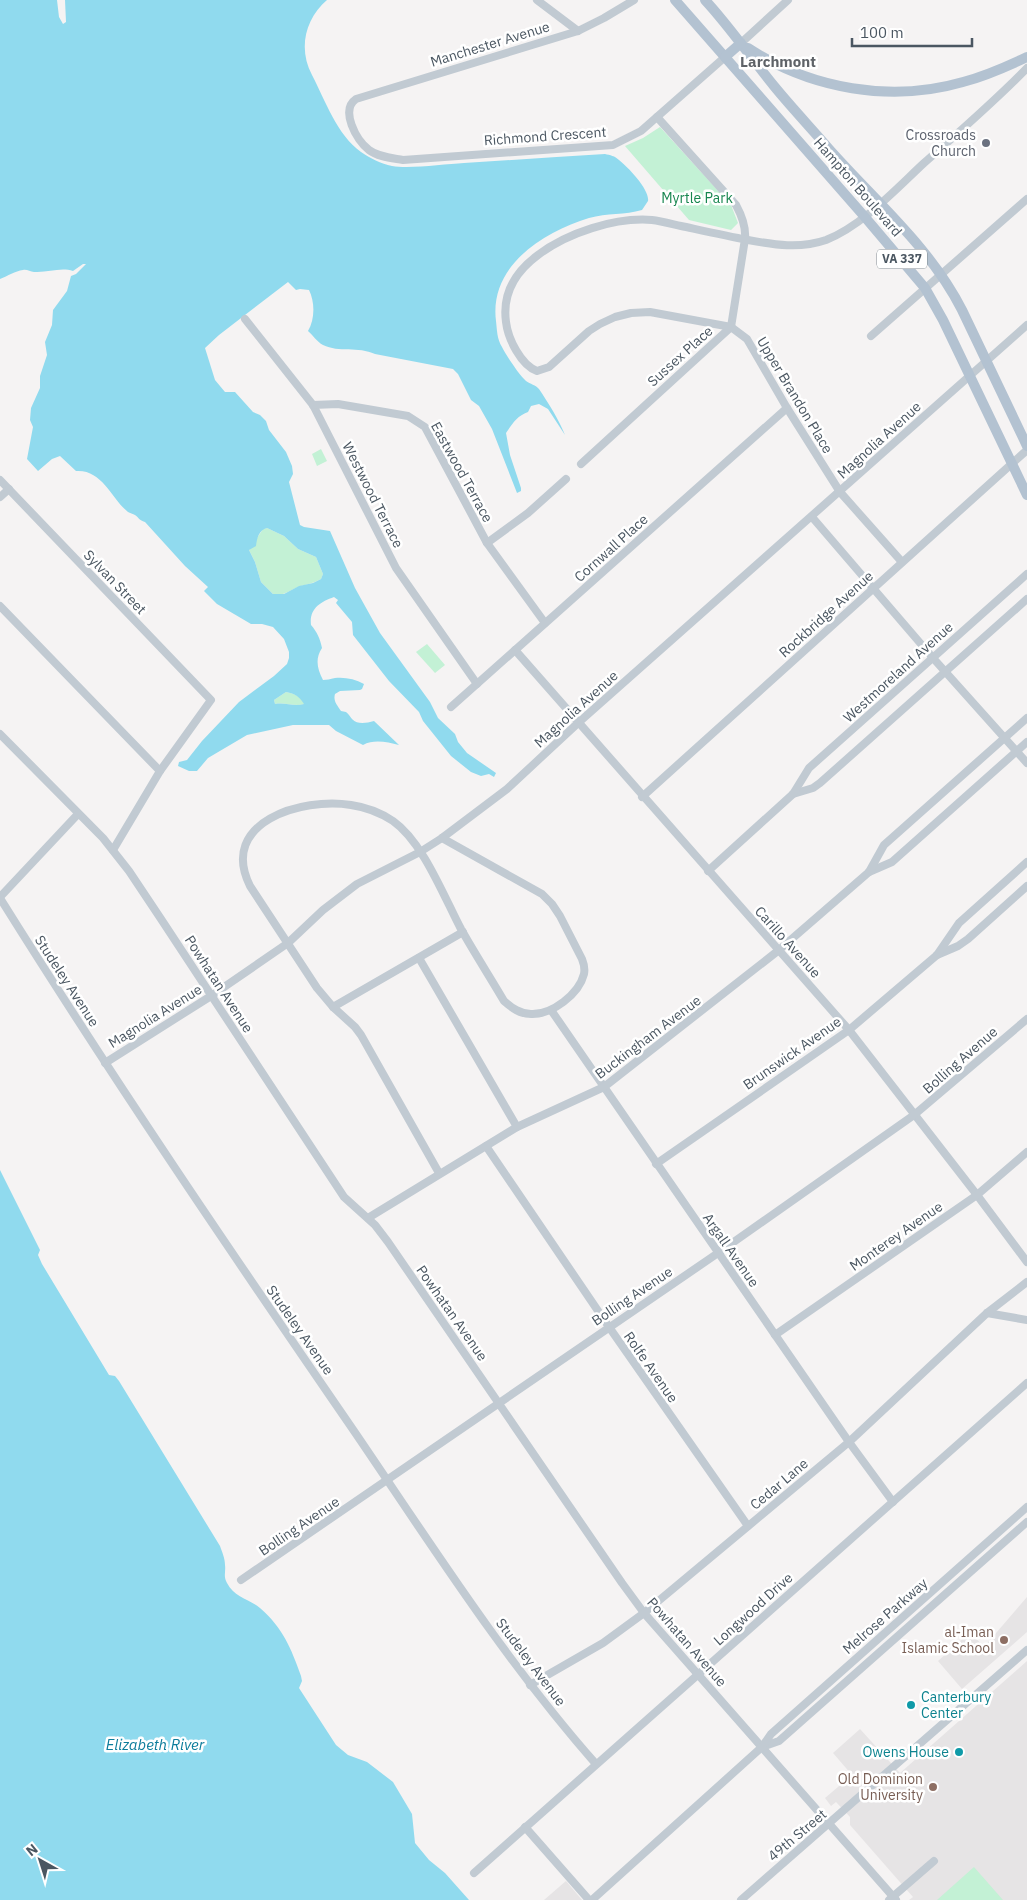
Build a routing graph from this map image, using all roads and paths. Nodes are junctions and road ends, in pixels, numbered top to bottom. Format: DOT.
graph roads {
  1 [pos="537,0"];
  2 [pos="634,0"];
  3 [pos="675,0"];
  4 [pos="705,0"];
  5 [pos="788,0"];
  6 [pos="578,31"];
  7 [pos="741,44"];
  8 [pos="725,57"];
  9 [pos="1027,57"];
  10 [pos="1027,68"];
  11 [pos="787,69"];
  12 [pos="771,83"];
  13 [pos="350,104"];
  14 [pos="657,117"];
  15 [pos="1027,199"];
  16 [pos="881,202"];
  17 [pos="864,216"];
  18 [pos="745,240"];
  19 [pos="941,274"];
  20 [pos="925,288"];
  21 [pos="245,319"];
  22 [pos="1027,325"];
  23 [pos="730,327"];
  24 [pos="871,336"];
  25 [pos="986,361"];
  26 [pos="970,376"];
  27 [pos="314,405"];
  28 [pos="787,408"];
  29 [pos="1027,446"];
  30 [pos="1027,450"];
  31 [pos="581,464"];
  32 [pos="1012,465"];
  33 [pos="566,479"];
  34 [pos="0,480"];
  35 [pos="9,489"];
  36 [pos="840,492"];
  37 [pos="1027,496"];
  38 [pos="0,498"];
  39 [pos="812,517"];
  40 [pos="487,543"];
  41 [pos="902,562"];
  42 [pos="1027,574"];
  43 [pos="873,588"];
  44 [pos="1027,599"];
  45 [pos="0,606"];
  46 [pos="545,623"];
  47 [pos="515,650"];
  48 [pos="933,658"];
  49 [pos="945,671"];
  50 [pos="477,684"];
  51 [pos="451,708"];
  52 [pos="1027,718"];
  53 [pos="578,724"];
  54 [pos="0,734"];
  55 [pos="1005,738"];
  56 [pos="1027,742"];
  57 [pos="1017,751"];
  58 [pos="1027,762"];
  59 [pos="160,771"];
  60 [pos="793,794"];
  61 [pos="642,797"];
  62 [pos="78,814"];
  63 [pos="442,838"];
  64 [pos="113,850"];
  65 [pos="420,852"];
  66 [pos="1027,862"];
  67 [pos="708,871"];
  68 [pos="869,872"];
  69 [pos="1027,886"];
  70 [pos="0,897"];
  71 [pos="463,932"];
  72 [pos="288,943"];
  73 [pos="780,950"];
  74 [pos="937,954"];
  75 [pos="419,958"];
  76 [pos="211,996"];
  77 [pos="333,1007"];
  78 [pos="551,1010"];
  79 [pos="1027,1018"];
  80 [pos="849,1030"];
  81 [pos="105,1063"];
  82 [pos="604,1087"];
  83 [pos="914,1115"];
  84 [pos="517,1127"];
  85 [pos="486,1146"];
  86 [pos="1027,1152"];
  87 [pos="656,1164"];
  88 [pos="440,1173"];
  89 [pos="977,1195"];
  90 [pos="368,1218"];
  91 [pos="718,1253"];
  92 [pos="1027,1262"];
  93 [pos="1027,1282"];
  94 [pos="987,1313"];
  95 [pos="1027,1320"];
  96 [pos="609,1328"];
  97 [pos="775,1335"];
  98 [pos="1027,1383"];
  99 [pos="499,1403"];
  100 [pos="849,1442"];
  101 [pos="387,1480"];
  102 [pos="893,1502"];
  103 [pos="1027,1507"];
  104 [pos="1027,1522"];
  105 [pos="748,1526"];
  106 [pos="241,1580"];
  107 [pos="644,1612"];
  108 [pos="1027,1650"];
  109 [pos="698,1675"];
  110 [pos="530,1685"];
  111 [pos="762,1747"];
  112 [pos="596,1764"];
  113 [pos="829,1823"];
  114 [pos="525,1827"];
  115 [pos="934,1861"];
  116 [pos="474,1873"];
  117 [pos="893,1899"];
  118 [pos="591,1900"];
  119 [pos="740,1900"];
  1 -- 6 [label="street"];
  2 -- 6 [label="street, Manchester Avenue"];
  3 -- 8 [label="main road, Hampton Boulevard / VA 337"];
  4 -- 7 [label="main road, Hampton Boulevard / VA 337"];
  5 -- 7 [label="street"];
  6 -- 13 [label="street, Manchester Avenue"];
  7 -- 8 [label="main road, Richmond Crescent"];
  7 -- 11 [label="main road"];
  7 -- 12 [label="main road, Hampton Boulevard / VA 337"];
  8 -- 14 [label="street, Richmond Crescent"];
  8 -- 17 [label="main road, Hampton Boulevard / VA 337"];
  9 -- 11 [label="main road"];
  10 -- 16 [label="street"];
  11 -- 12 [label="main road"];
  12 -- 16 [label="main road, Hampton Boulevard / VA 337"];
  13 -- 14 [label="street, Richmond Crescent"];
  14 -- 18 [label="street"];
  15 -- 19 [label="street"];
  16 -- 17 [label="street"];
  16 -- 19 [label="main road, Hampton Boulevard / VA 337"];
  17 -- 18 [label="street"];
  17 -- 20 [label="main road, Hampton Boulevard / VA 337"];
  18 -- 23 [label="street, Sussex Place"];
  18 -- 23 [label="street, Upper Brandon Place"];
  19 -- 20 [label="street"];
  19 -- 25 [label="main road, Hampton Boulevard / VA 337"];
  20 -- 24 [label="street"];
  20 -- 26 [label="main road, Hampton Boulevard / VA 337"];
  21 -- 27 [label="street, Westwood Terrace"];
  22 -- 25 [label="street, Magnolia Avenue"];
  23 -- 28 [label="street, Upper Brandon Place"];
  23 -- 31 [label="street, Sussex Place"];
  25 -- 26 [label="street, Magnolia Avenue"];
  25 -- 29 [label="main road, Hampton Boulevard / VA 337"];
  26 -- 32 [label="main road, Hampton Boulevard / VA 337"];
  26 -- 36 [label="street, Magnolia Avenue"];
  27 -- 40 [label="street, Eastwood Terrace"];
  27 -- 50 [label="street, Westwood Terrace"];
  28 -- 36 [label="street, Upper Brandon Place"];
  28 -- 46 [label="street, Cornwall Place"];
  30 -- 32 [label="street, Rockbridge Avenue"];
  32 -- 37 [label="main road, Hampton Boulevard / VA 337"];
  32 -- 41 [label="street, Rockbridge Avenue"];
  33 -- 40 [label="street"];
  34 -- 35 [label="street, Sylvan Street"];
  35 -- 38 [label="street"];
  35 -- 59 [label="street, Sylvan Street"];
  36 -- 39 [label="street, Magnolia Avenue"];
  36 -- 41 [label="street, Upper Brandon Place"];
  39 -- 43 [label="street"];
  39 -- 53 [label="street, Magnolia Avenue"];
  40 -- 46 [label="street, Eastwood Terrace"];
  41 -- 43 [label="street, Rockbridge Avenue"];
  42 -- 48 [label="street, Westmoreland Avenue"];
  43 -- 48 [label="street"];
  43 -- 61 [label="street, Rockbridge Avenue"];
  44 -- 49 [label="street, Westmoreland Avenue"];
  45 -- 59 [label="street"];
  46 -- 47 [label="street, Cornwall Place"];
  47 -- 50 [label="street, Cornwall Place"];
  47 -- 53 [label="street, Carillo Avenue"];
  48 -- 49 [label="street"];
  48 -- 60 [label="street, Westmoreland Avenue"];
  49 -- 55 [label="street"];
  49 -- 60 [label="street, Westmoreland Avenue"];
  50 -- 51 [label="street, Cornwall Place"];
  52 -- 55 [label="street, Buckingham Avenue"];
  53 -- 61 [label="street, Carillo Avenue"];
  53 -- 63 [label="street, Magnolia Avenue"];
  54 -- 62 [label="street, Powhatan Avenue"];
  55 -- 57 [label="street"];
  55 -- 68 [label="street, Buckingham Avenue"];
  56 -- 57 [label="street, Buckingham Avenue"];
  57 -- 58 [label="street"];
  57 -- 68 [label="street, Buckingham Avenue"];
  59 -- 64 [label="street"];
  60 -- 67 [label="street, Westmoreland Avenue"];
  61 -- 67 [label="street, Carillo Avenue"];
  62 -- 64 [label="street, Powhatan Avenue"];
  62 -- 70 [label="street"];
  63 -- 65 [label="street, Magnolia Avenue"];
  63 -- 78 [label="street"];
  64 -- 76 [label="street, Powhatan Avenue"];
  65 -- 71 [label="street"];
  65 -- 72 [label="street, Magnolia Avenue"];
  65 -- 72 [label="street"];
  66 -- 74 [label="street, Brunswick Avenue"];
  67 -- 73 [label="street, Carillo Avenue"];
  68 -- 73 [label="street, Buckingham Avenue"];
  69 -- 74 [label="street, Brunswick Avenue"];
  70 -- 81 [label="street, Studeley Avenue"];
  71 -- 75 [label="street"];
  71 -- 78 [label="street"];
  72 -- 76 [label="street, Magnolia Avenue"];
  72 -- 77 [label="street"];
  73 -- 80 [label="street, Carillo Avenue"];
  73 -- 82 [label="street, Buckingham Avenue"];
  74 -- 80 [label="street, Brunswick Avenue"];
  75 -- 77 [label="street"];
  75 -- 84 [label="street"];
  76 -- 81 [label="street, Magnolia Avenue"];
  76 -- 90 [label="street, Powhatan Avenue"];
  77 -- 88 [label="street"];
  78 -- 82 [label="street, Argall Avenue"];
  79 -- 83 [label="street, Bolling Avenue"];
  80 -- 83 [label="street, Carillo Avenue"];
  80 -- 87 [label="street, Brunswick Avenue"];
  81 -- 101 [label="street, Studeley Avenue"];
  82 -- 84 [label="street, Buckingham Avenue"];
  82 -- 87 [label="street, Argall Avenue"];
  83 -- 89 [label="street, Carillo Avenue"];
  83 -- 91 [label="street, Bolling Avenue"];
  84 -- 85 [label="street, Buckingham Avenue"];
  85 -- 88 [label="street, Buckingham Avenue"];
  85 -- 96 [label="street, Rolfe Avenue"];
  86 -- 89 [label="street, Monterey Avenue"];
  87 -- 91 [label="street, Argall Avenue"];
  88 -- 90 [label="street, Buckingham Avenue"];
  89 -- 92 [label="street, Carillo Avenue"];
  89 -- 97 [label="street, Monterey Avenue"];
  90 -- 99 [label="street, Powhatan Avenue"];
  91 -- 96 [label="street, Bolling Avenue"];
  91 -- 97 [label="street, Argall Avenue"];
  93 -- 94 [label="street, Cedar Lane"];
  94 -- 95 [label="street"];
  94 -- 100 [label="street, Cedar Lane"];
  96 -- 99 [label="street, Bolling Avenue"];
  96 -- 105 [label="street, Rolfe Avenue"];
  97 -- 100 [label="street, Argall Avenue"];
  98 -- 102 [label="street, Longwood Drive"];
  99 -- 101 [label="street, Bolling Avenue"];
  99 -- 107 [label="street, Powhatan Avenue"];
  100 -- 102 [label="street, Argall Avenue"];
  100 -- 105 [label="street, Cedar Lane"];
  101 -- 106 [label="street, Bolling Avenue"];
  101 -- 110 [label="street, Studeley Avenue"];
  102 -- 109 [label="street, Longwood Drive"];
  103 -- 111 [label="street, Melrose Parkway"];
  104 -- 111 [label="street, Melrose Parkway"];
  105 -- 107 [label="street, Cedar Lane"];
  107 -- 109 [label="street, Powhatan Avenue"];
  107 -- 110 [label="street, Cedar Lane"];
  108 -- 113 [label="street, 49th Street"];
  109 -- 111 [label="street, Powhatan Avenue"];
  109 -- 112 [label="street, Longwood Drive"];
  110 -- 112 [label="street, Studeley Avenue"];
  111 -- 113 [label="street, Powhatan Avenue"];
  111 -- 118 [label="street, Melrose Parkway"];
  112 -- 114 [label="street, Longwood Drive"];
  113 -- 117 [label="street, Powhatan Avenue"];
  113 -- 119 [label="street, 49th Street"];
  114 -- 116 [label="street, Longwood Drive"];
  114 -- 118 [label="street"];
  115 -- 117 [label="street"];
}
